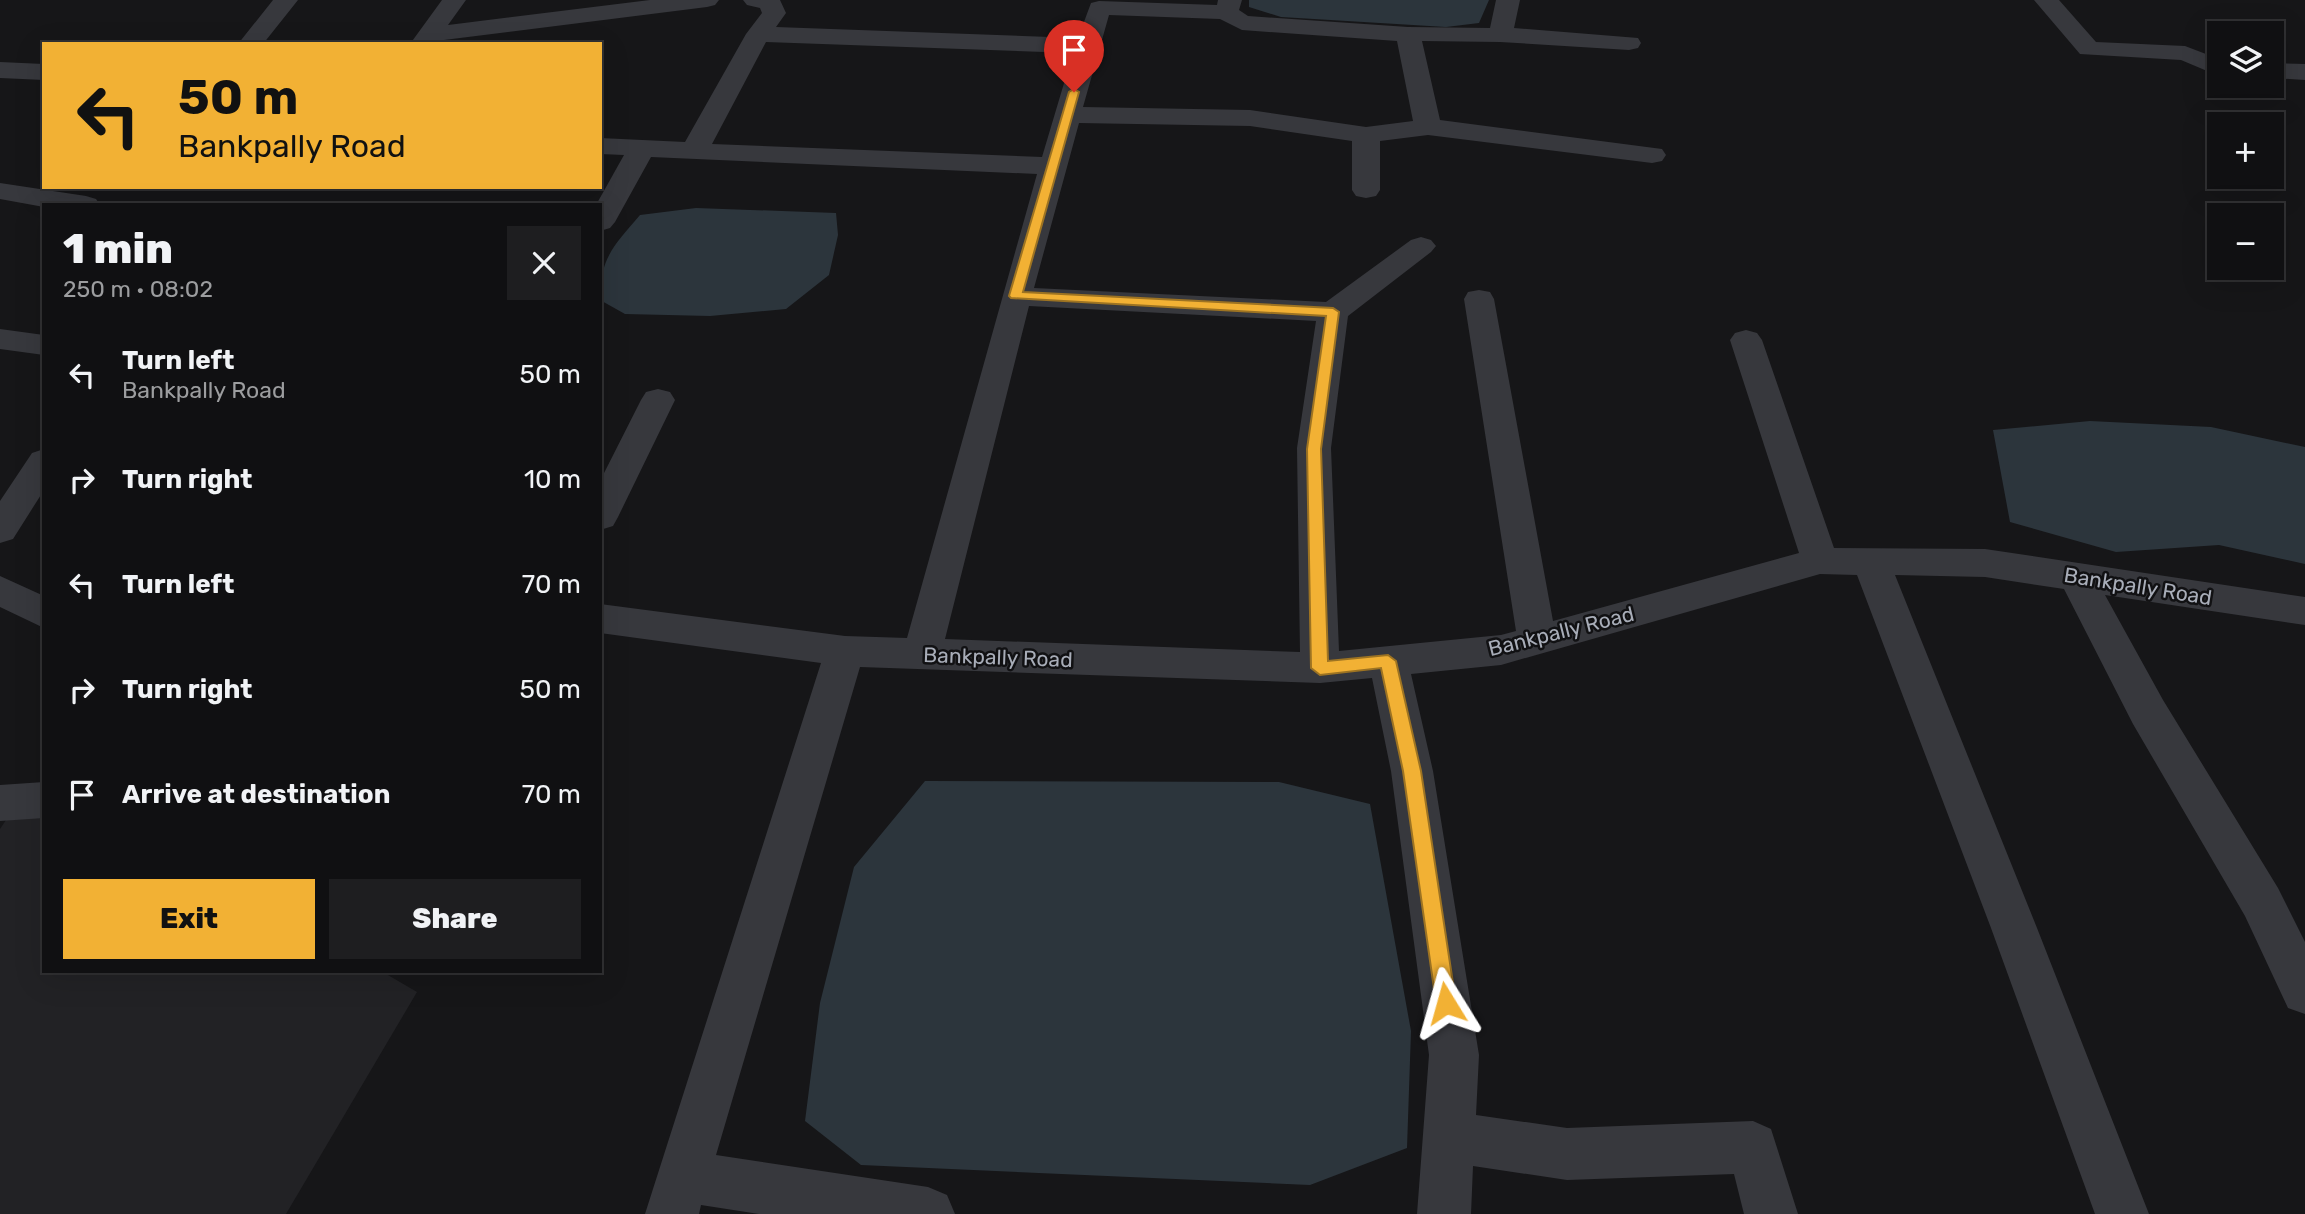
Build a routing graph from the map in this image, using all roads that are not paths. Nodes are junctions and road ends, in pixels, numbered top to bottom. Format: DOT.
graph roads {
  1 [pos="286,0"];
  2 [pos="454,0"];
  3 [pos="707,0"];
  4 [pos="755,0"];
  5 [pos="1508,0"];
  6 [pos="2046,0"];
  7 [pos="1099,4"];
  8 [pos="1228,6"];
  9 [pos="2067,25"];
  10 [pos="2094,26"];
  11 [pos="758,34"];
  12 [pos="1408,34"];
  13 [pos="1500,35"];
  14 [pos="425,40"];
  15 [pos="251,42"];
  16 [pos="1629,43"];
  17 [pos="1088,46"];
  18 [pos="2,57"];
  19 [pos="2207,63"];
  20 [pos="42,71"];
  21 [pos="2284,71"];
  22 [pos="2305,72"];
  23 [pos="1067,115"];
  24 [pos="1428,127"];
  25 [pos="1366,135"];
  26 [pos="602,146"];
  27 [pos="643,147"];
  28 [pos="694,151"];
  29 [pos="1652,155"];
  30 [pos="1053,166"];
  31 [pos="1366,190"];
  32 [pos="0,191"];
  33 [pos="74,203"];
  34 [pos="602,219"];
  35 [pos="1421,246"];
  36 [pos="1016,296"];
  37 [pos="1479,299"];
  38 [pos="1333,312"];
  39 [pos="0,339"];
  40 [pos="1746,340"];
  41 [pos="42,345"];
  42 [pos="658,400"];
  43 [pos="42,464"];
  44 [pos="602,513"];
  45 [pos="0,530"];
  46 [pos="1819,561"];
  47 [pos="1870,561"];
  48 [pos="2076,576"];
  49 [pos="0,590"];
  50 [pos="2305,611"];
  51 [pos="42,613"];
  52 [pos="602,618"];
  53 [pos="1537,640"];
  54 [pos="845,651"];
  55 [pos="922,654"];
  56 [pos="1388,661"];
  57 [pos="1320,668"];
  58 [pos="42,800"];
  59 [pos="0,803"];
  60 [pos="2305,992"];
  61 [pos="1449,1137"];
  62 [pos="678,1195"];
  63 [pos="928,1214"];
  64 [pos="1444,1214"];
  65 [pos="1771,1214"];
  66 [pos="2122,1214"];
  1 -- 15 [label="street"];
  2 -- 14 [label="street"];
  3 -- 14 [label="street"];
  4 -- 11 [label="street"];
  5 -- 13 [label="street"];
  6 -- 9 [label="street"];
  7 -- 8 [label="street"];
  7 -- 17 [label="street"];
  8 -- 12 [label="street"];
  9 -- 10 [label="street"];
  9 -- 19 [label="street"];
  11 -- 17 [label="street"];
  11 -- 28 [label="street"];
  12 -- 13 [label="street"];
  12 -- 24 [label="street"];
  13 -- 16 [label="street"];
  17 -- 23 [label="street"];
  18 -- 20 [label="street"];
  21 -- 22 [label="street"];
  23 -- 25 [label="street"];
  23 -- 30 [label="street"];
  24 -- 25 [label="street"];
  24 -- 29 [label="street"];
  25 -- 31 [label="street"];
  26 -- 27 [label="street"];
  27 -- 28 [label="street"];
  27 -- 34 [label="street"];
  28 -- 30 [label="street"];
  30 -- 36 [label="street"];
  32 -- 33 [label="street"];
  35 -- 38 [label="street"];
  36 -- 38 [label="street"];
  36 -- 55 [label="street"];
  37 -- 53 [label="street"];
  38 -- 57 [label="street"];
  39 -- 41 [label="street"];
  40 -- 46 [label="street"];
  42 -- 44 [label="street"];
  43 -- 45 [label="street"];
  46 -- 47 [label="street, Bankpally Road"];
  46 -- 53 [label="street, Bankpally Road"];
  47 -- 48 [label="street, Bankpally Road"];
  47 -- 66 [label="street"];
  48 -- 50 [label="street, Bankpally Road"];
  48 -- 60 [label="street"];
  49 -- 51 [label="street"];
  52 -- 54 [label="street, Bankpally Road"];
  53 -- 56 [label="street, Bankpally Road"];
  54 -- 55 [label="street, Bankpally Road"];
  54 -- 62 [label="street"];
  55 -- 57 [label="street, Bankpally Road"];
  56 -- 57 [label="street, Bankpally Road"];
  56 -- 61 [label="street"];
  58 -- 59 [label="street"];
  61 -- 64 [label="street"];
  61 -- 65 [label="street"];
  62 -- 63 [label="street"];
}
